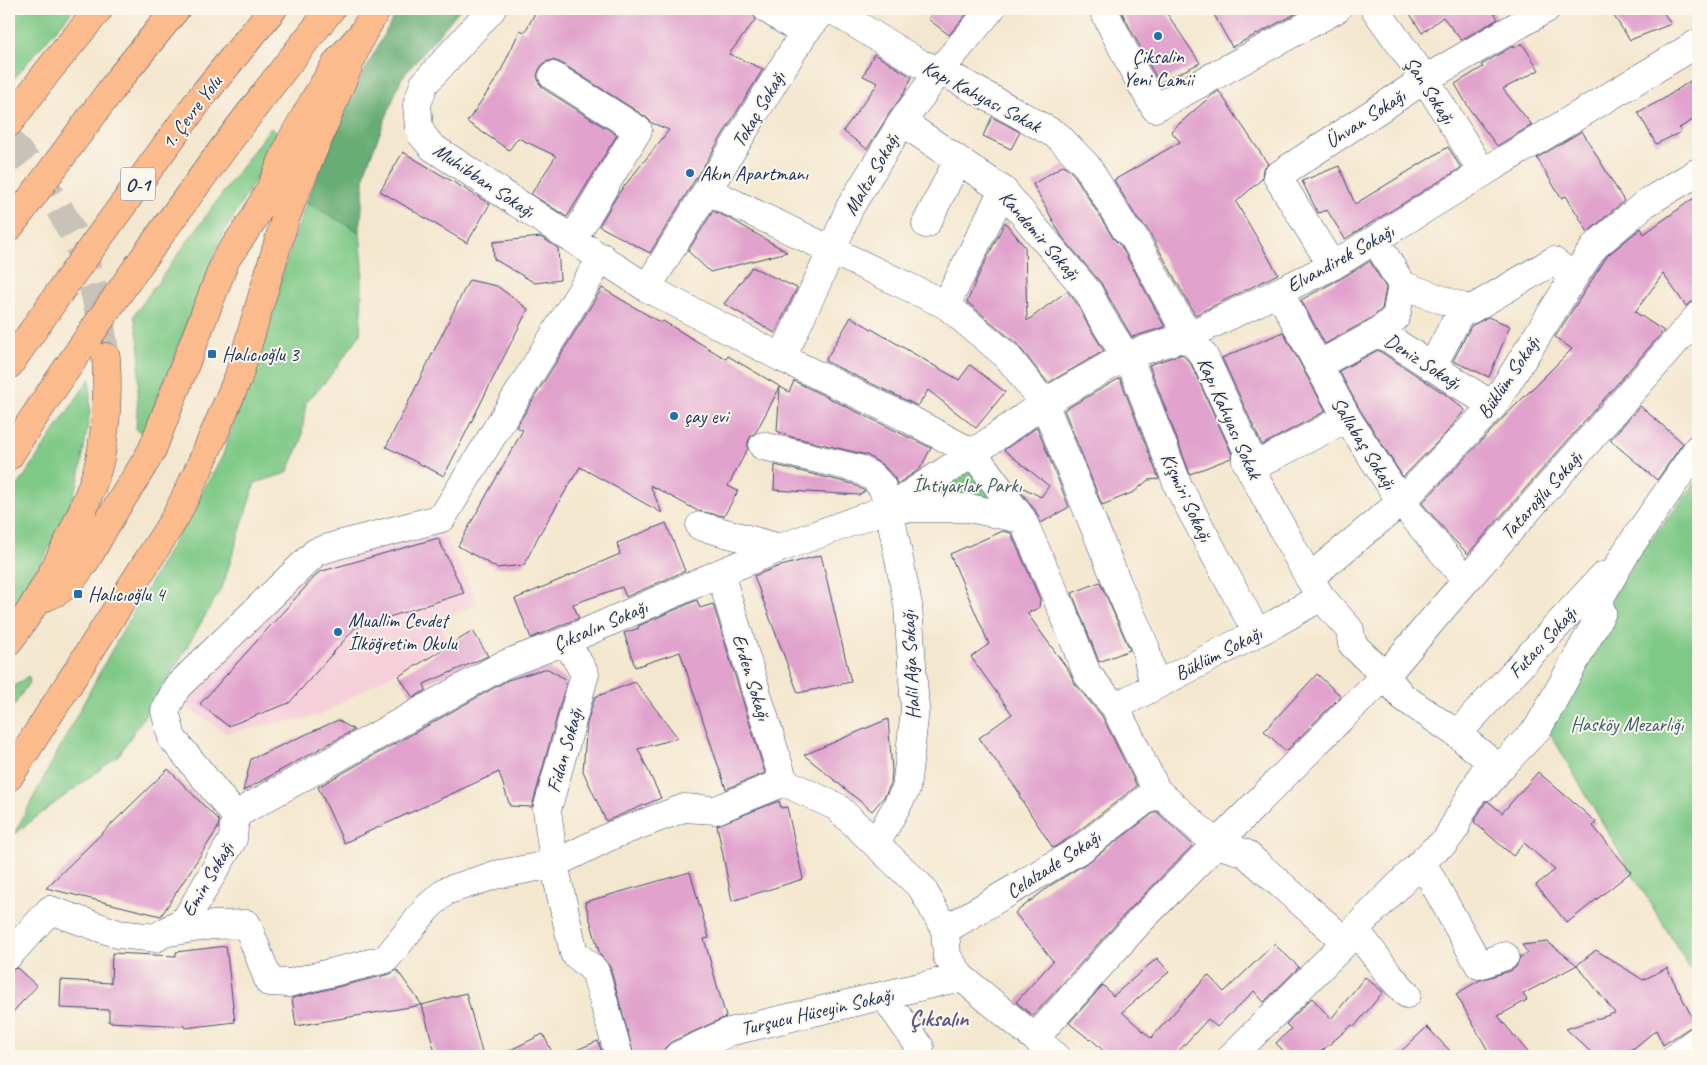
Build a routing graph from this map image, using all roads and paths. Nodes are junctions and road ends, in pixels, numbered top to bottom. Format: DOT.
graph roads {
  1 [pos="100,9"];
  2 [pos="176,9"];
  3 [pos="273,9"];
  4 [pos="331,9"];
  5 [pos="377,9"];
  6 [pos="492,9"];
  7 [pos="767,9"];
  8 [pos="824,9"];
  9 [pos="831,9"];
  10 [pos="991,9"];
  11 [pos="1103,9"];
  12 [pos="1337,9"];
  13 [pos="1375,9"];
  14 [pos="1546,9"];
  15 [pos="804,33"];
  16 [pos="362,34"];
  17 [pos="1698,43"];
  18 [pos="940,70"];
  19 [pos="553,76"];
  20 [pos="1425,79"];
  21 [pos="9,122"];
  22 [pos="902,122"];
  23 [pos="958,160"];
  24 [pos="1483,172"];
  25 [pos="1698,172"];
  26 [pos="1003,190"];
  27 [pos="708,191"];
  28 [pos="926,224"];
  29 [pos="9,228"];
  30 [pos="572,239"];
  31 [pos="1375,239"];
  32 [pos="832,250"];
  33 [pos="602,257"];
  34 [pos="1332,266"];
  35 [pos="1574,277"];
  36 [pos="1402,285"];
  37 [pos="647,288"];
  38 [pos="1279,292"];
  39 [pos="946,305"];
  40 [pos="1463,307"];
  41 [pos="1698,316"];
  42 [pos="1378,332"];
  43 [pos="1188,336"];
  44 [pos="1128,355"];
  45 [pos="106,357"];
  46 [pos="782,358"];
  47 [pos="9,365"];
  48 [pos="1318,365"];
  49 [pos="1432,367"];
  50 [pos="1044,403"];
  51 [pos="1493,406"];
  52 [pos="1347,418"];
  53 [pos="763,446"];
  54 [pos="1698,448"];
  55 [pos="973,453"];
  56 [pos="9,456"];
  57 [pos="1250,468"];
  58 [pos="1401,502"];
  59 [pos="889,508"];
  60 [pos="1022,519"];
  61 [pos="700,526"];
  62 [pos="780,548"];
  63 [pos="1628,549"];
  64 [pos="720,573"];
  65 [pos="1462,584"];
  66 [pos="1315,588"];
  67 [pos="37,601"];
  68 [pos="1257,633"];
  69 [pos="9,641"];
  70 [pos="566,641"];
  71 [pos="1386,676"];
  72 [pos="1154,686"];
  73 [pos="1115,708"];
  74 [pos="1457,734"];
  75 [pos="9,776"];
  76 [pos="784,782"];
  77 [pos="1157,792"];
  78 [pos="235,815"];
  79 [pos="1445,842"];
  80 [pos="876,844"];
  81 [pos="1216,844"];
  82 [pos="1422,862"];
  83 [pos="554,864"];
  84 [pos="945,930"];
  85 [pos="163,933"];
  86 [pos="1350,936"];
  87 [pos="9,955"];
  88 [pos="1504,956"];
  89 [pos="961,977"];
  90 [pos="1407,994"];
  91 [pos="884,996"];
  92 [pos="1035,1038"];
  93 [pos="1698,1040"];
  94 [pos="1243,1053"];
  95 [pos="619,1056"];
  96 [pos="678,1056"];
  97 [pos="918,1056"];
  98 [pos="1055,1056"];
  99 [pos="1677,1056"];
  1 -- 21 [label="highway"];
  2 -- 29 [label="highway"];
  3 -- 47 [label="highway, 1. Çevre Yolu / O-1"];
  4 -- 56 [label="highway"];
  5 -- 16 [label="highway"];
  6 -- 30 [label="street, Muhibban Sokağı"];
  7 -- 15 [label="street"];
  8 -- 15 [label="street, Tokaç Sokağı"];
  9 -- 18 [label="street, Kapı Kahyası Sokak"];
  10 -- 18 [label="street, Maltız Sokağı"];
  11 -- 12 [label="street"];
  13 -- 20 [label="street, Şan Sokağı"];
  14 -- 20 [label="street, Ünvan Sokağı"];
  15 -- 27 [label="street, Tokaç Sokağı"];
  16 -- 67 [label="highway"];
  16 -- 75 [label="highway"];
  17 -- 24 [label="street, Elvandirek Sokağı"];
  18 -- 22 [label="street, Maltız Sokağı"];
  18 -- 43 [label="street, Kapı Kahyası Sokak"];
  19 -- 30 [label="street"];
  20 -- 24 [label="street, Şan Sokağı"];
  20 -- 34 [label="street, Ünvan Sokağı"];
  22 -- 23 [label="street, Kandemir Sokağı"];
  22 -- 32 [label="street, Maltız Sokağı"];
  23 -- 26 [label="street, Kandemir Sokağı"];
  23 -- 28 [label="street"];
  24 -- 31 [label="street, Elvandirek Sokağı"];
  25 -- 35 [label="street, Büklüm Sokağı"];
  26 -- 39 [label="street"];
  26 -- 44 [label="street, Kandemir Sokağı"];
  27 -- 32 [label="street"];
  27 -- 37 [label="street, Tokaç Sokağı"];
  30 -- 33 [label="street, Muhibban Sokağı"];
  31 -- 34 [label="street, Elvandirek Sokağı"];
  31 -- 36 [label="street"];
  32 -- 39 [label="street"];
  32 -- 46 [label="street, Maltız Sokağı"];
  33 -- 37 [label="street, Muhibban Sokağı"];
  33 -- 78 [label="street"];
  34 -- 38 [label="street, Elvandirek Sokağı"];
  35 -- 40 [label="street"];
  35 -- 51 [label="street, Büklüm Sokağı"];
  36 -- 40 [label="street"];
  36 -- 42 [label="street"];
  37 -- 46 [label="street, Muhibban Sokağı"];
  38 -- 43 [label="street, Elvandirek Sokağı"];
  38 -- 48 [label="street, Sallabaş Sokağı"];
  39 -- 50 [label="street"];
  40 -- 49 [label="street"];
  41 -- 65 [label="street, Tataroğlu Sokağı"];
  42 -- 48 [label="street"];
  42 -- 49 [label="street, Deniz Sokağı"];
  43 -- 44 [label="street, Elvandirek Sokağı"];
  43 -- 57 [label="street, Kapı Kahyası Sokak"];
  44 -- 50 [label="street, Elvandirek Sokağı"];
  44 -- 68 [label="street, Kişmiri Sokağı"];
  45 -- 67 [label="highway"];
  46 -- 55 [label="street, Muhibban Sokağı"];
  48 -- 52 [label="street, Sallabaş Sokağı"];
  49 -- 51 [label="street, Deniz Sokağı"];
  50 -- 55 [label="street, Elvandirek Sokağı"];
  50 -- 72 [label="street"];
  51 -- 58 [label="street, Büklüm Sokağı"];
  52 -- 57 [label="street"];
  52 -- 58 [label="street, Sallabaş Sokağı"];
  53 -- 59 [label="street, Halil Ağa Sokağı"];
  54 -- 63 [label="street"];
  55 -- 59 [label="street, Çıksalın Sokağı"];
  55 -- 60 [label="street"];
  57 -- 66 [label="street, Kapı Kahyası Sokak"];
  58 -- 65 [label="street, Sallabaş Sokağı"];
  58 -- 66 [label="street, Büklüm Sokağı"];
  59 -- 60 [label="street"];
  59 -- 62 [label="street, Çıksalın Sokağı"];
  59 -- 80 [label="street, Halil Ağa Sokağı"];
  60 -- 73 [label="street"];
  61 -- 62 [label="street"];
  62 -- 64 [label="street, Çıksalın Sokağı"];
  63 -- 74 [label="street, Futacı Sokağı"];
  63 -- 79 [label="street"];
  64 -- 70 [label="street, Çıksalın Sokağı"];
  64 -- 76 [label="street, Erden Sokağı"];
  65 -- 71 [label="street, Tataroğlu Sokağı"];
  66 -- 68 [label="street, Büklüm Sokağı"];
  66 -- 71 [label="street, Kapı Kahyası Sokak"];
  67 -- 69 [label="highway"];
  68 -- 72 [label="street, Büklüm Sokağı"];
  70 -- 78 [label="street, Çıksalın Sokağı"];
  70 -- 83 [label="street, Fidan Sokağı"];
  71 -- 74 [label="street, Kapı Kahyası Sokak"];
  71 -- 81 [label="street, Tataroğlu Sokağı"];
  72 -- 73 [label="street, Büklüm Sokağı"];
  73 -- 77 [label="street"];
  74 -- 79 [label="street, Kapı Kahyası Sokak"];
  76 -- 80 [label="street"];
  76 -- 83 [label="street"];
  77 -- 81 [label="street"];
  77 -- 84 [label="street, Celalzade Sokağı"];
  78 -- 85 [label="street, Emin Sokağı"];
  79 -- 82 [label="street"];
  80 -- 84 [label="street"];
  81 -- 86 [label="street"];
  81 -- 92 [label="street, Tataroğlu Sokağı"];
  82 -- 86 [label="street"];
  82 -- 88 [label="street"];
  83 -- 85 [label="street"];
  83 -- 95 [label="street, Fidan Sokağı"];
  84 -- 89 [label="street"];
  85 -- 87 [label="street, Emin Sokağı"];
  86 -- 90 [label="street"];
  86 -- 94 [label="street"];
  89 -- 91 [label="street, Turşucu Hüseyin Sokağı"];
  89 -- 92 [label="street"];
  91 -- 96 [label="street, Turşucu Hüseyin Sokağı"];
  91 -- 97 [label="street"];
  92 -- 98 [label="street"];
  93 -- 99 [label="street"];
}
